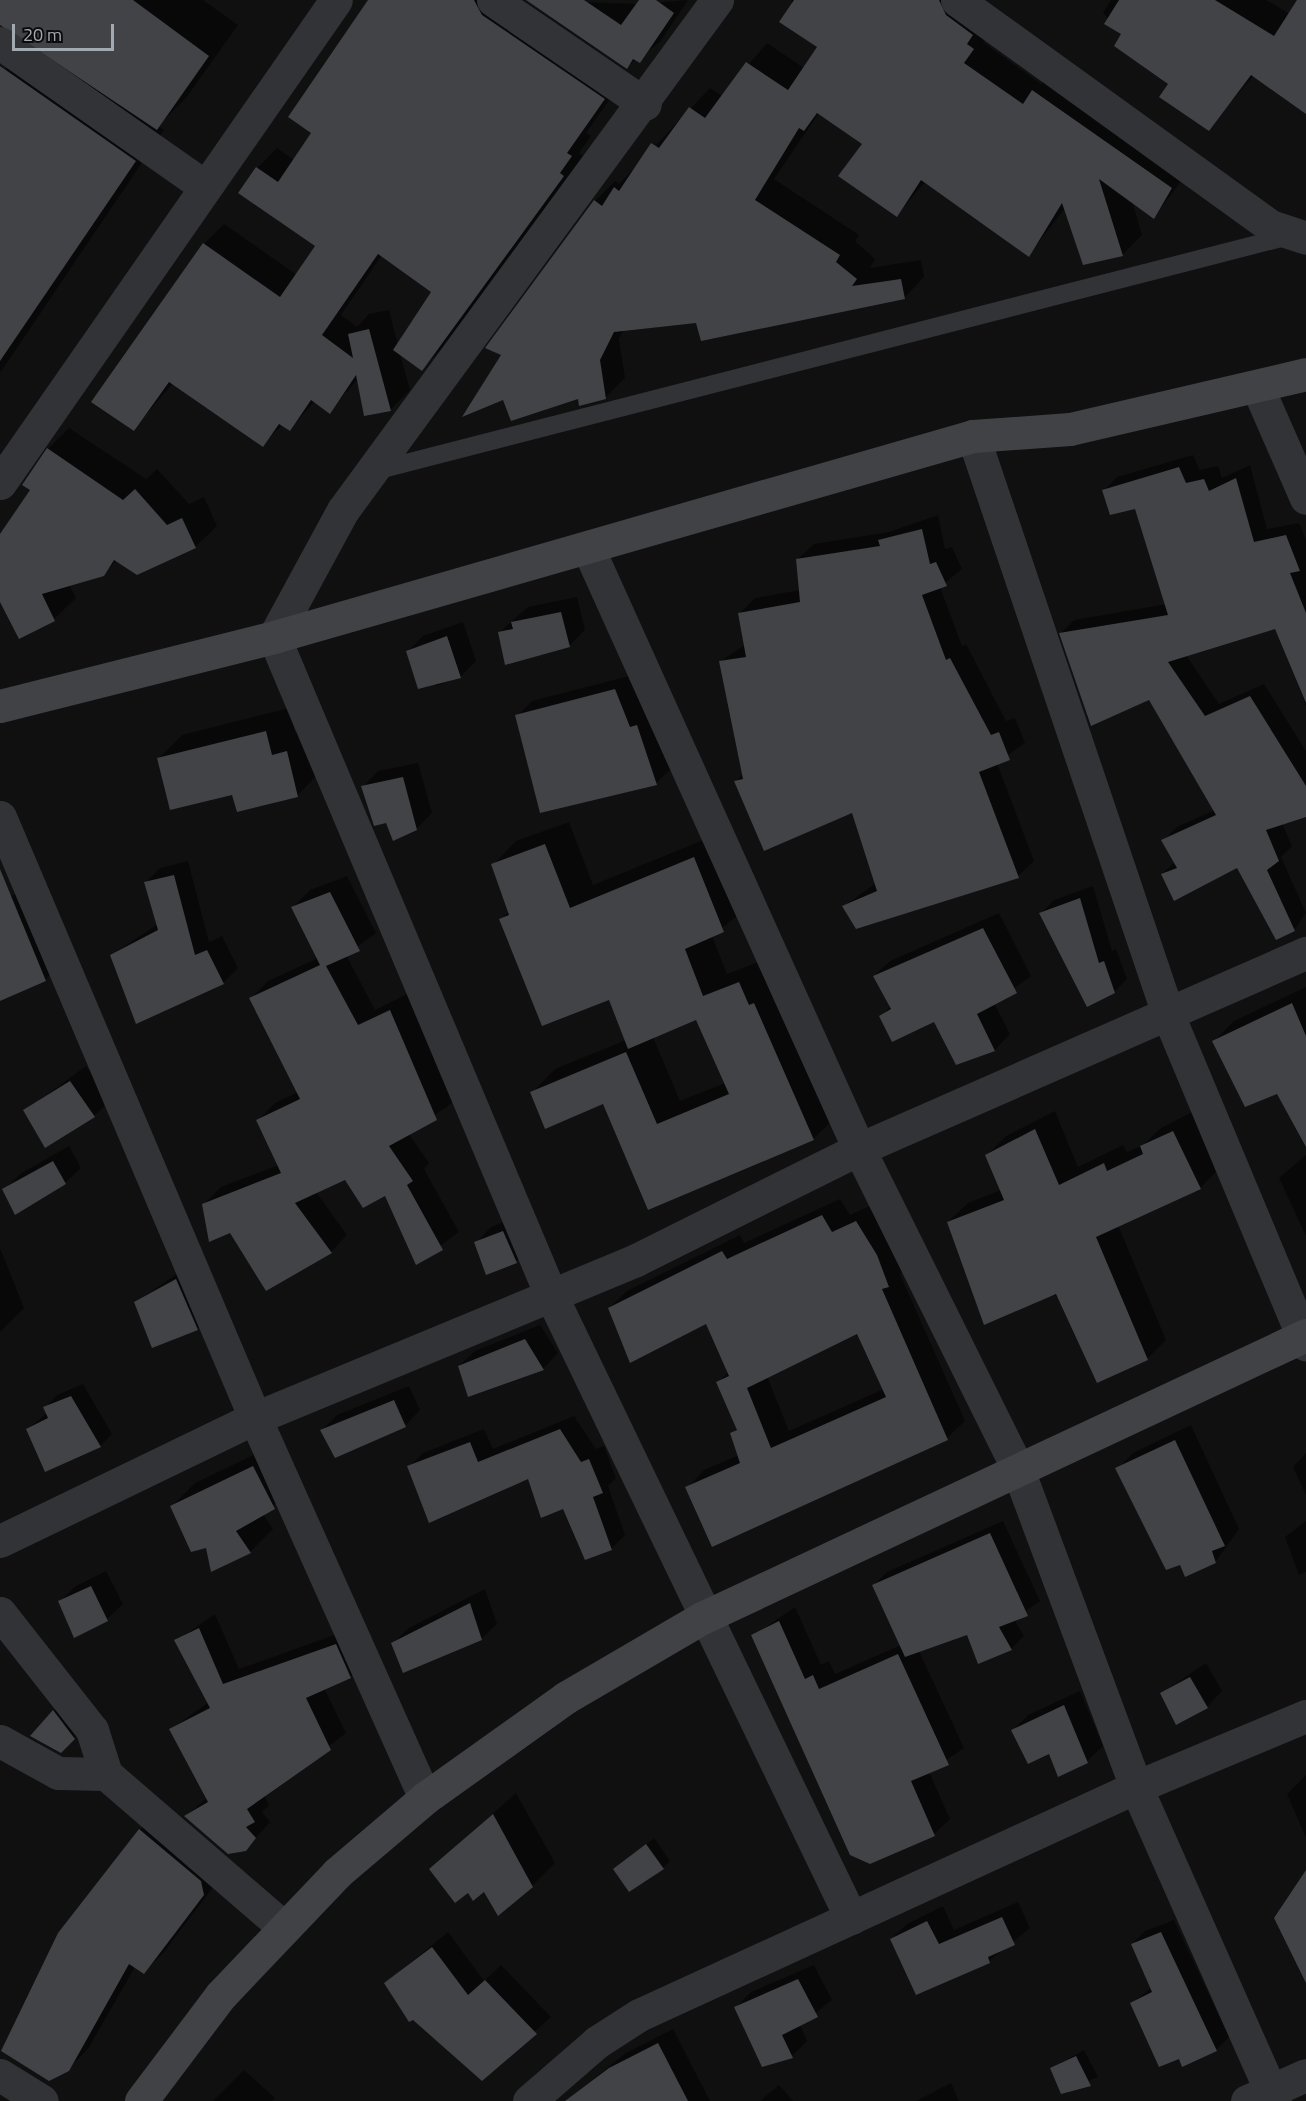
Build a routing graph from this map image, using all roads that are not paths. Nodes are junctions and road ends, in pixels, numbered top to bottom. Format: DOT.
graph roads {
  1 [pos="336,0"];
  2 [pos="493,0"];
  3 [pos="717,0"];
  4 [pos="957,0"];
  5 [pos="0,43"];
  6 [pos="645,104"];
  7 [pos="206,187"];
  8 [pos="1298,237"];
  9 [pos="1306,374"];
  10 [pos="1257,386"];
  11 [pos="973,436"];
  12 [pos="370,473"];
  13 [pos="0,483"];
  14 [pos="1306,498"];
  15 [pos="588,548"];
  16 [pos="274,638"];
  17 [pos="0,705"];
  18 [pos="0,817"];
  19 [pos="1306,953"];
  20 [pos="1169,1017"];
  21 [pos="860,1149"];
  22 [pos="550,1293"];
  23 [pos="1305,1338"];
  24 [pos="255,1418"];
  25 [pos="1017,1467"];
  26 [pos="0,1541"];
  27 [pos="0,1613"];
  28 [pos="702,1618"];
  29 [pos="1306,1716"];
  30 [pos="0,1741"];
  31 [pos="106,1774"];
  32 [pos="1136,1787"];
  33 [pos="425,1798"];
  34 [pos="851,1918"];
  35 [pos="282,1926"];
  36 [pos="0,2074"];
  37 [pos="1306,2075"];
  38 [pos="1264,2098"];
  39 [pos="42,2101"];
  40 [pos="141,2101"];
  41 [pos="529,2101"];
  1 -- 7 [label="street"];
  2 -- 6 [label="street"];
  3 -- 6 [label="street"];
  4 -- 8 [label="street"];
  5 -- 7 [label="street"];
  6 -- 12 [label="street"];
  7 -- 13 [label="street"];
  8 -- 12 [label="lane"];
  9 -- 10 [label="street"];
  10 -- 11 [label="street"];
  10 -- 14 [label="street"];
  11 -- 15 [label="street"];
  11 -- 20 [label="street"];
  12 -- 16 [label="street"];
  15 -- 16 [label="street"];
  15 -- 21 [label="street"];
  16 -- 17 [label="street"];
  16 -- 22 [label="street"];
  18 -- 24 [label="street"];
  19 -- 20 [label="street"];
  20 -- 21 [label="street"];
  20 -- 23 [label="street"];
  21 -- 22 [label="street"];
  21 -- 25 [label="street"];
  22 -- 24 [label="street"];
  22 -- 28 [label="street"];
  23 -- 25 [label="street"];
  24 -- 26 [label="street"];
  24 -- 33 [label="street"];
  25 -- 28 [label="street"];
  25 -- 32 [label="street"];
  27 -- 31 [label="street"];
  28 -- 33 [label="street"];
  28 -- 34 [label="street"];
  29 -- 32 [label="street"];
  30 -- 31 [label="street"];
  31 -- 35 [label="street"];
  32 -- 34 [label="street"];
  32 -- 38 [label="street"];
  33 -- 35 [label="street"];
  34 -- 41 [label="street"];
  35 -- 40 [label="street"];
  36 -- 39 [label="street"];
  37 -- 38 [label="street"];
}
